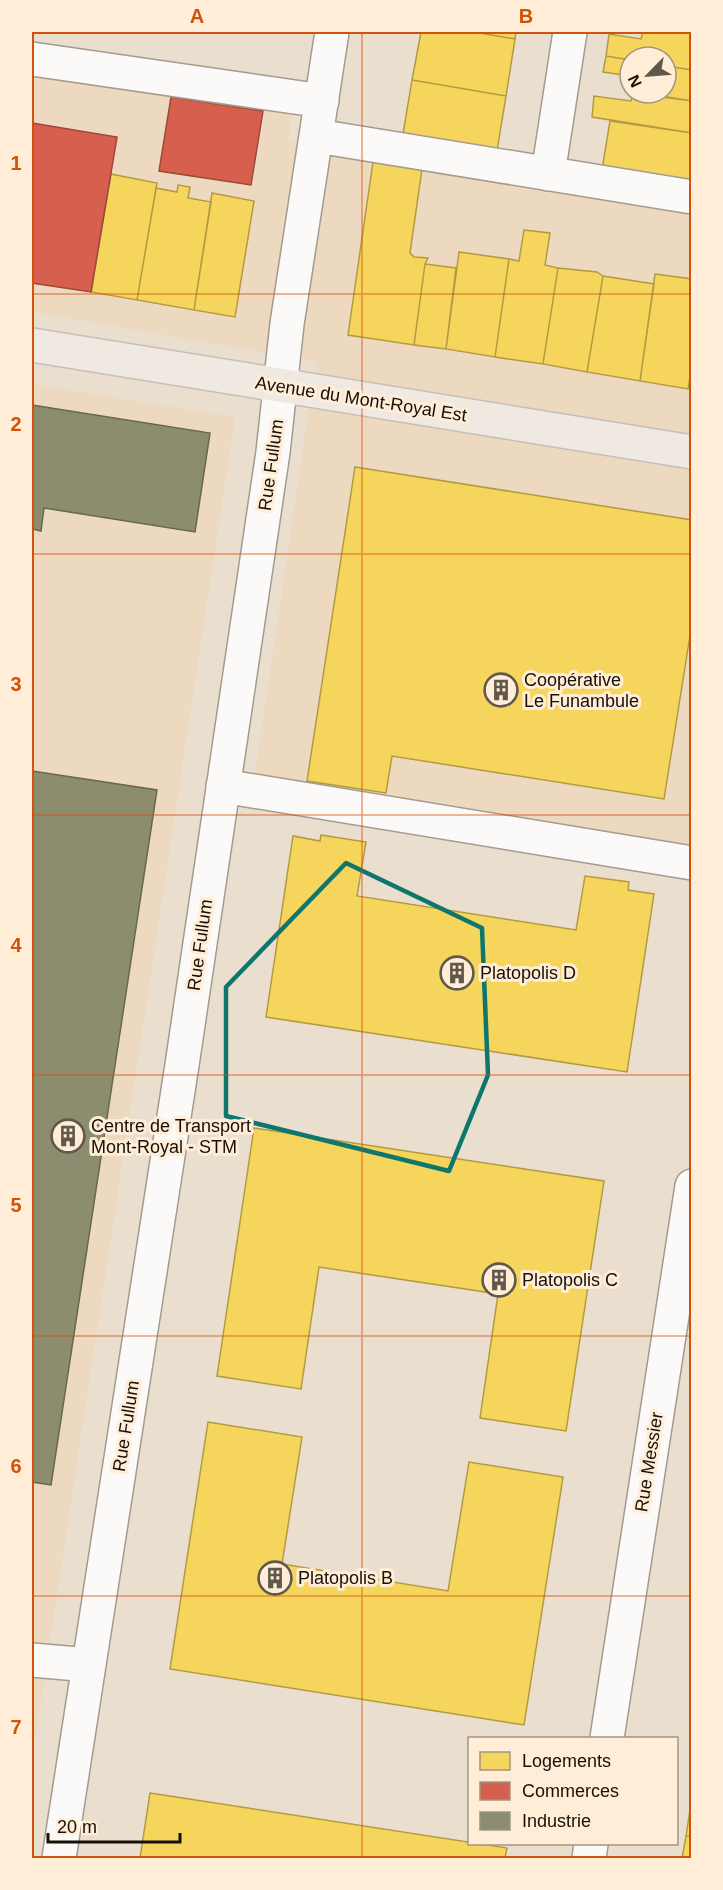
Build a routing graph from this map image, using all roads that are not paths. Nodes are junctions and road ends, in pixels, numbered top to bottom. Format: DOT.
graph roads {
  1 [pos="332,32"];
  2 [pos="570,32"];
  3 [pos="32,60"];
  4 [pos="322,101"];
  5 [pos="316,136"];
  6 [pos="548,174"];
  7 [pos="692,197"];
  8 [pos="32,345"];
  9 [pos="281,386"];
  10 [pos="692,452"];
  11 [pos="223,786"];
  12 [pos="692,863"];
  13 [pos="692,1186"];
  14 [pos="32,1660"];
  15 [pos="89,1665"];
  16 [pos="607,1737"];
  17 [pos="59,1858"];
  1 -- 4 [label="street, Rue Fullum"];
  2 -- 6 [label="street"];
  3 -- 4 [label="street"];
  4 -- 5 [label="street, Rue Fullum"];
  5 -- 6 [label="street"];
  5 -- 9 [label="street, Rue Fullum"];
  6 -- 7 [label="street"];
  8 -- 9 [label="main road, Avenue du Mont-Royal Est"];
  9 -- 10 [label="main road, Avenue du Mont-Royal Est"];
  9 -- 11 [label="street, Rue Fullum"];
  11 -- 12 [label="street"];
  11 -- 15 [label="street, Rue Fullum"];
  13 -- 16 [label="street, Rue Messier"];
  14 -- 15 [label="street"];
  15 -- 17 [label="street, Rue Fullum"];
}
